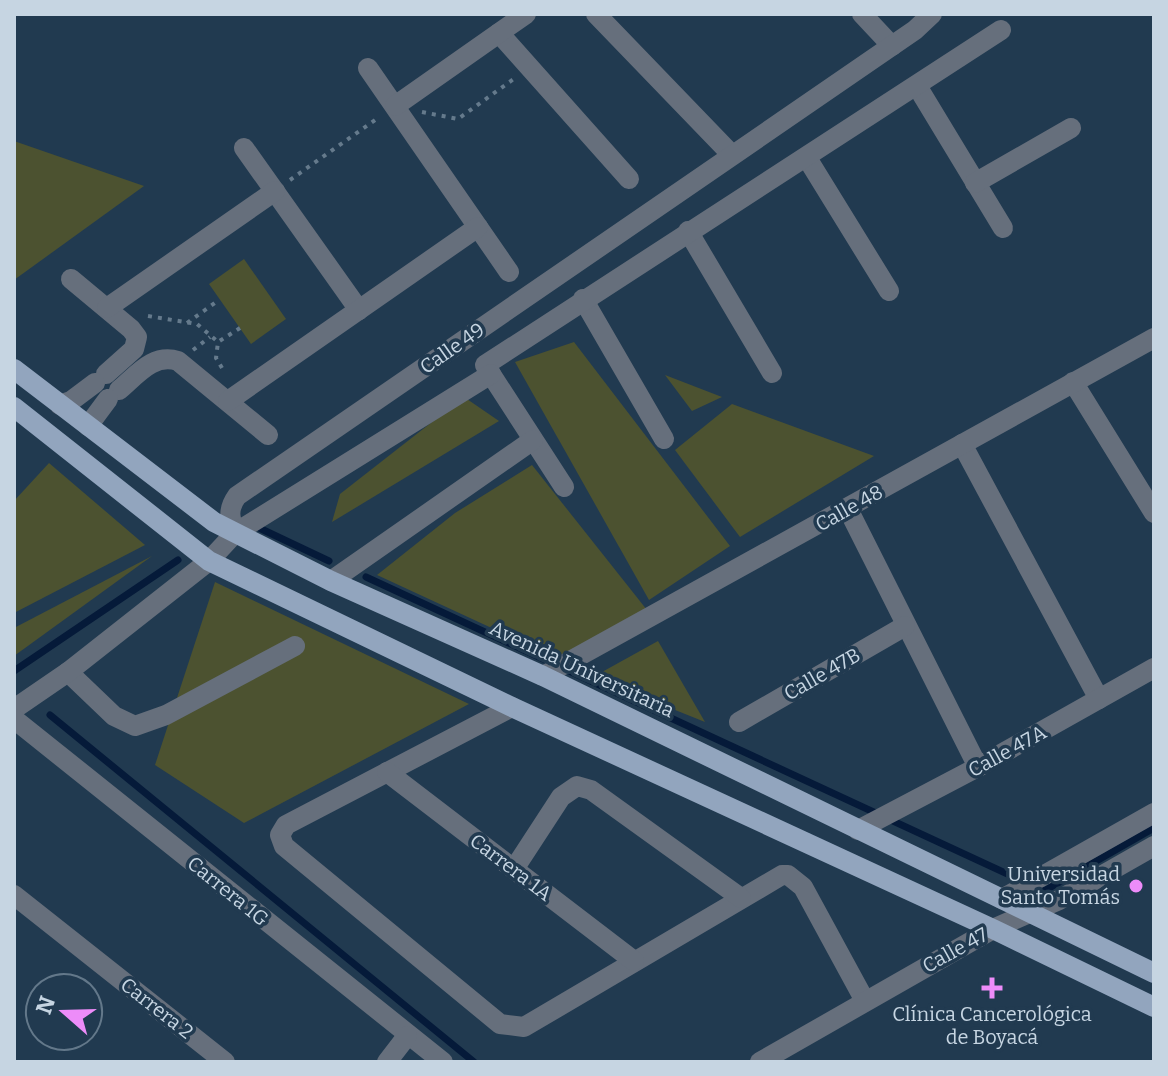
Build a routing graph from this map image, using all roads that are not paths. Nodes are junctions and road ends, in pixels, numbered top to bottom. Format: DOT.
graph roads {
  1 [pos="526,14"];
  2 [pos="596,14"];
  3 [pos="862,14"];
  4 [pos="932,14"];
  5 [pos="916,22"];
  6 [pos="1001,30"];
  7 [pos="499,33"];
  8 [pos="892,46"];
  9 [pos="368,68"];
  10 [pos="917,86"];
  11 [pos="395,106"];
  12 [pos="1071,128"];
  13 [pos="244,148"];
  14 [pos="732,155"];
  15 [pos="807,158"];
  16 [pos="629,179"];
  17 [pos="975,183"];
  18 [pos="275,191"];
  19 [pos="478,227"];
  20 [pos="1003,228"];
  21 [pos="688,231"];
  22 [pos="509,272"];
  23 [pos="71,279"];
  24 [pos="889,291"];
  25 [pos="583,299"];
  26 [pos="107,308"];
  27 [pos="359,310"];
  28 [pos="1154,338"];
  29 [pos="14,369"];
  30 [pos="772,373"];
  31 [pos="491,374"];
  32 [pos="1073,382"];
  33 [pos="107,386"];
  34 [pos="235,396"];
  35 [pos="60,405"];
  36 [pos="14,407"];
  37 [pos="88,426"];
  38 [pos="268,435"];
  39 [pos="664,439"];
  40 [pos="533,440"];
  41 [pos="962,444"];
  42 [pos="564,487"];
  43 [pos="848,509"];
  44 [pos="1154,513"];
  45 [pos="235,533"];
  46 [pos="209,561"];
  47 [pos="331,581"];
  48 [pos="905,626"];
  49 [pos="295,646"];
  50 [pos="1154,668"];
  51 [pos="68,672"];
  52 [pos="543,676"];
  53 [pos="1099,699"];
  54 [pos="512,707"];
  55 [pos="14,709"];
  56 [pos="14,719"];
  57 [pos="739,722"];
  58 [pos="978,767"];
  59 [pos="387,772"];
  60 [pos="1154,813"];
  61 [pos="858,830"];
  62 [pos="1154,846"];
  63 [pos="514,869"];
  64 [pos="14,895"];
  65 [pos="741,898"];
  66 [pos="1002,899"];
  67 [pos="1027,912"];
  68 [pos="993,929"];
  69 [pos="634,961"];
  70 [pos="1154,973"];
  71 [pos="865,1001"];
  72 [pos="1154,1007"];
  73 [pos="407,1036"];
  74 [pos="225,1062"];
  75 [pos="387,1062"];
  76 [pos="443,1062"];
  77 [pos="760,1062"];
  1 -- 7 [label="street"];
  2 -- 14 [label="street"];
  3 -- 8 [label="street"];
  4 -- 5 [label="street, Calle 49"];
  5 -- 8 [label="street, Calle 49"];
  6 -- 10 [label="street"];
  7 -- 11 [label="street"];
  7 -- 16 [label="street"];
  8 -- 14 [label="street, Calle 49"];
  9 -- 11 [label="street"];
  10 -- 15 [label="street"];
  10 -- 17 [label="street"];
  11 -- 19 [label="street"];
  12 -- 17 [label="street"];
  13 -- 18 [label="street"];
  14 -- 45 [label="street, Calle 49"];
  15 -- 21 [label="street"];
  15 -- 24 [label="street"];
  17 -- 20 [label="street"];
  18 -- 26 [label="street"];
  18 -- 27 [label="street"];
  19 -- 22 [label="street"];
  19 -- 27 [label="street"];
  21 -- 25 [label="street"];
  21 -- 30 [label="street"];
  23 -- 26 [label="street"];
  25 -- 31 [label="street"];
  25 -- 39 [label="street"];
  26 -- 33 [label="street"];
  27 -- 34 [label="street"];
  28 -- 32 [label="street, Calle 48"];
  29 -- 35 [label="main road, Avenida Universitaria"];
  31 -- 40 [label="street"];
  31 -- 45 [label="street"];
  32 -- 41 [label="street, Calle 48"];
  32 -- 44 [label="street"];
  33 -- 34 [label="street"];
  33 -- 35 [label="street"];
  33 -- 37 [label="street"];
  34 -- 38 [label="street"];
  35 -- 37 [label="main road, Avenida Universitaria"];
  36 -- 46 [label="main road"];
  37 -- 45 [label="main road, Avenida Universitaria"];
  40 -- 42 [label="street"];
  40 -- 47 [label="street"];
  41 -- 43 [label="street, Calle 48"];
  41 -- 53 [label="street"];
  43 -- 48 [label="street"];
  43 -- 52 [label="street, Calle 48"];
  45 -- 46 [label="street"];
  45 -- 47 [label="main road, Avenida Universitaria"];
  46 -- 51 [label="street"];
  46 -- 54 [label="main road"];
  47 -- 52 [label="main road, Avenida Universitaria"];
  48 -- 57 [label="street, Calle 47B"];
  48 -- 58 [label="street"];
  49 -- 51 [label="street"];
  50 -- 53 [label="street, Calle 47A"];
  51 -- 55 [label="street"];
  52 -- 61 [label="main road, Avenida Universitaria"];
  53 -- 58 [label="street, Calle 47A"];
  54 -- 59 [label="street"];
  54 -- 68 [label="main road"];
  56 -- 73 [label="street, Carrera 1G"];
  58 -- 61 [label="street, Calle 47A"];
  59 -- 63 [label="street, Carrera 1A"];
  59 -- 69 [label="street"];
  60 -- 66 [label="street"];
  61 -- 66 [label="main road, Avenida Universitaria"];
  62 -- 67 [label="street, Calle 47"];
  63 -- 65 [label="street"];
  63 -- 69 [label="street, Carrera 1A"];
  64 -- 74 [label="street, Carrera 2"];
  65 -- 69 [label="street"];
  65 -- 71 [label="street"];
  66 -- 67 [label="main road, Avenida Universitaria"];
  67 -- 68 [label="street, Calle 47"];
  67 -- 70 [label="main road, Avenida Universitaria"];
  68 -- 71 [label="street, Calle 47"];
  68 -- 72 [label="main road"];
  71 -- 77 [label="street, Calle 47"];
  73 -- 75 [label="street"];
  73 -- 76 [label="street, Carrera 1G"];
}
